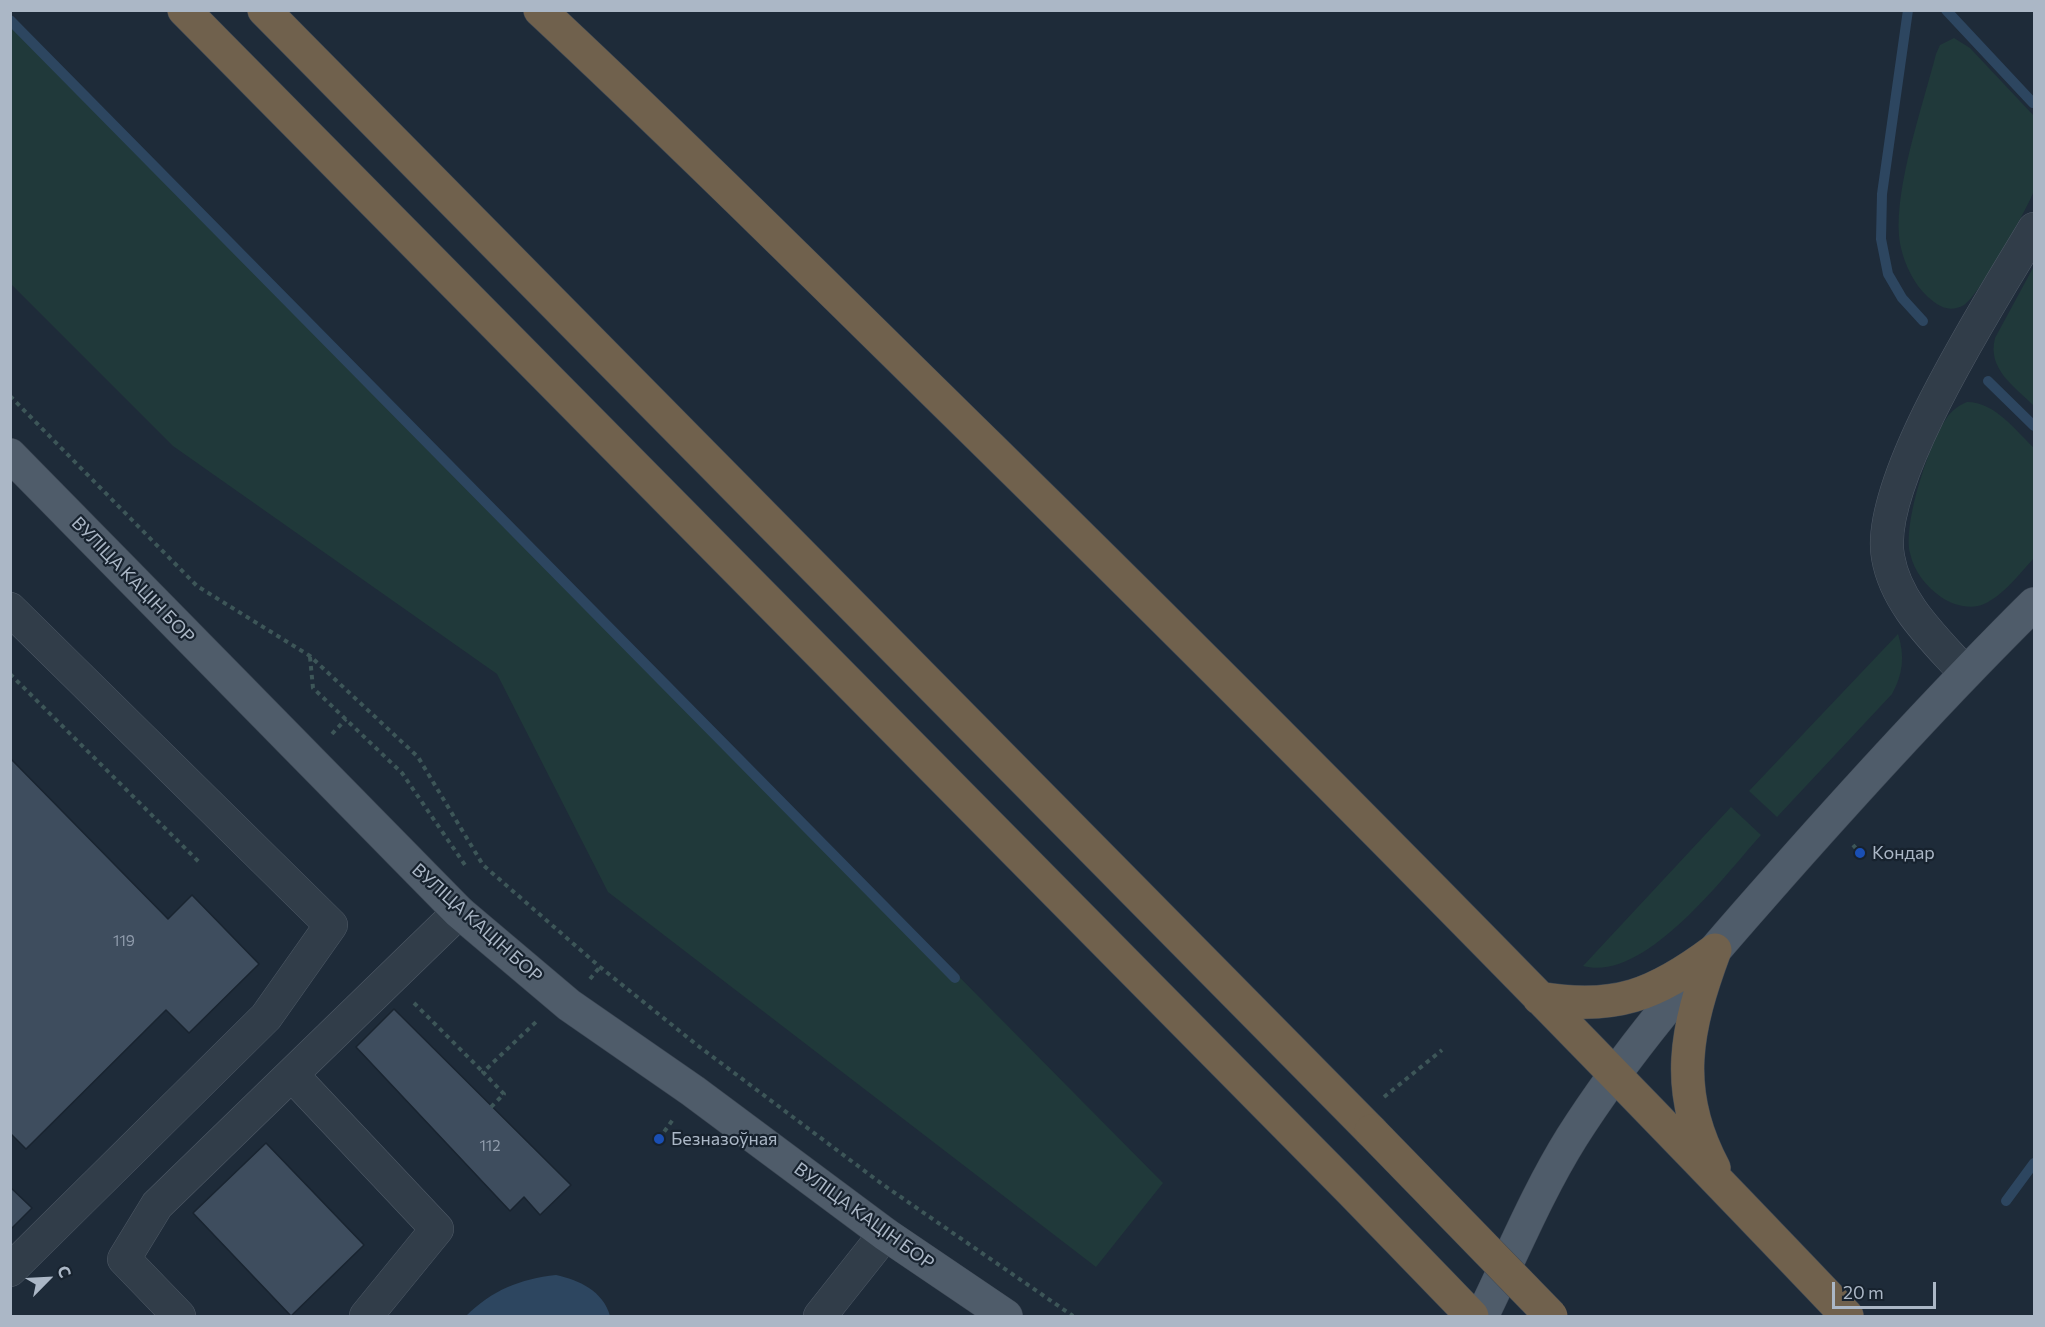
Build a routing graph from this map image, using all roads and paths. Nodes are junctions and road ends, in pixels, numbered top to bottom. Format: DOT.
graph roads {
  1 [pos="184,10"];
  2 [pos="264,10"];
  3 [pos="540,10"];
  4 [pos="2034,229"];
  5 [pos="10,396"];
  6 [pos="10,455"];
  7 [pos="2034,604"];
  8 [pos="10,609"];
  9 [pos="310,656"];
  10 [pos="1965,673"];
  11 [pos="10,674"];
  12 [pos="199,862"];
  13 [pos="468,870"];
  14 [pos="459,912"];
  15 [pos="1715,950"];
  16 [pos="600,967"];
  17 [pos="581,972"];
  18 [pos="390,979"];
  19 [pos="590,979"];
  20 [pos="1539,998"];
  21 [pos="569,1005"];
  22 [pos="538,1020"];
  23 [pos="1442,1050"];
  24 [pos="483,1072"];
  25 [pos="1616,1074"];
  26 [pos="292,1075"];
  27 [pos="491,1107"];
  28 [pos="1364,1124"];
  29 [pos="1726,1190"];
  30 [pos="885,1234"];
  31 [pos="10,1270"];
  32 [pos="179,1317"];
  33 [pos="366,1317"];
  34 [pos="820,1317"];
  35 [pos="1006,1317"];
  36 [pos="1073,1317"];
  37 [pos="1472,1317"];
  38 [pos="1482,1317"];
  39 [pos="1551,1317"];
  40 [pos="1847,1317"];
  1 -- 37 [label="highway"];
  2 -- 28 [label="highway"];
  3 -- 20 [label="highway"];
  4 -- 10 [label="lane"];
  5 -- 9 [label="path"];
  6 -- 14 [label="main road, ВУЛІЦА КАЦІН БОР"];
  7 -- 10 [label="main road"];
  8 -- 31 [label="lane"];
  9 -- 13 [label="path"];
  9 -- 16 [label="path"];
  10 -- 15 [label="main road"];
  11 -- 12 [label="path"];
  14 -- 18 [label="lane"];
  14 -- 21 [label="main road, ВУЛІЦА КАЦІН БОР"];
  15 -- 20 [label="highway"];
  15 -- 25 [label="main road"];
  15 -- 29 [label="highway"];
  16 -- 19 [label="path"];
  16 -- 36 [label="path"];
  17 -- 19 [label="path"];
  18 -- 24 [label="path"];
  18 -- 26 [label="lane"];
  19 -- 21 [label="path"];
  20 -- 25 [label="highway"];
  21 -- 30 [label="main road, ВУЛІЦА КАЦІН БОР"];
  22 -- 24 [label="path"];
  23 -- 28 [label="path"];
  24 -- 27 [label="path"];
  25 -- 29 [label="highway"];
  25 -- 38 [label="main road"];
  26 -- 32 [label="lane"];
  26 -- 33 [label="lane"];
  28 -- 39 [label="highway, bridge"];
  29 -- 40 [label="highway"];
  30 -- 34 [label="lane"];
  30 -- 35 [label="main road, ВУЛІЦА КАЦІН БОР"];
}
